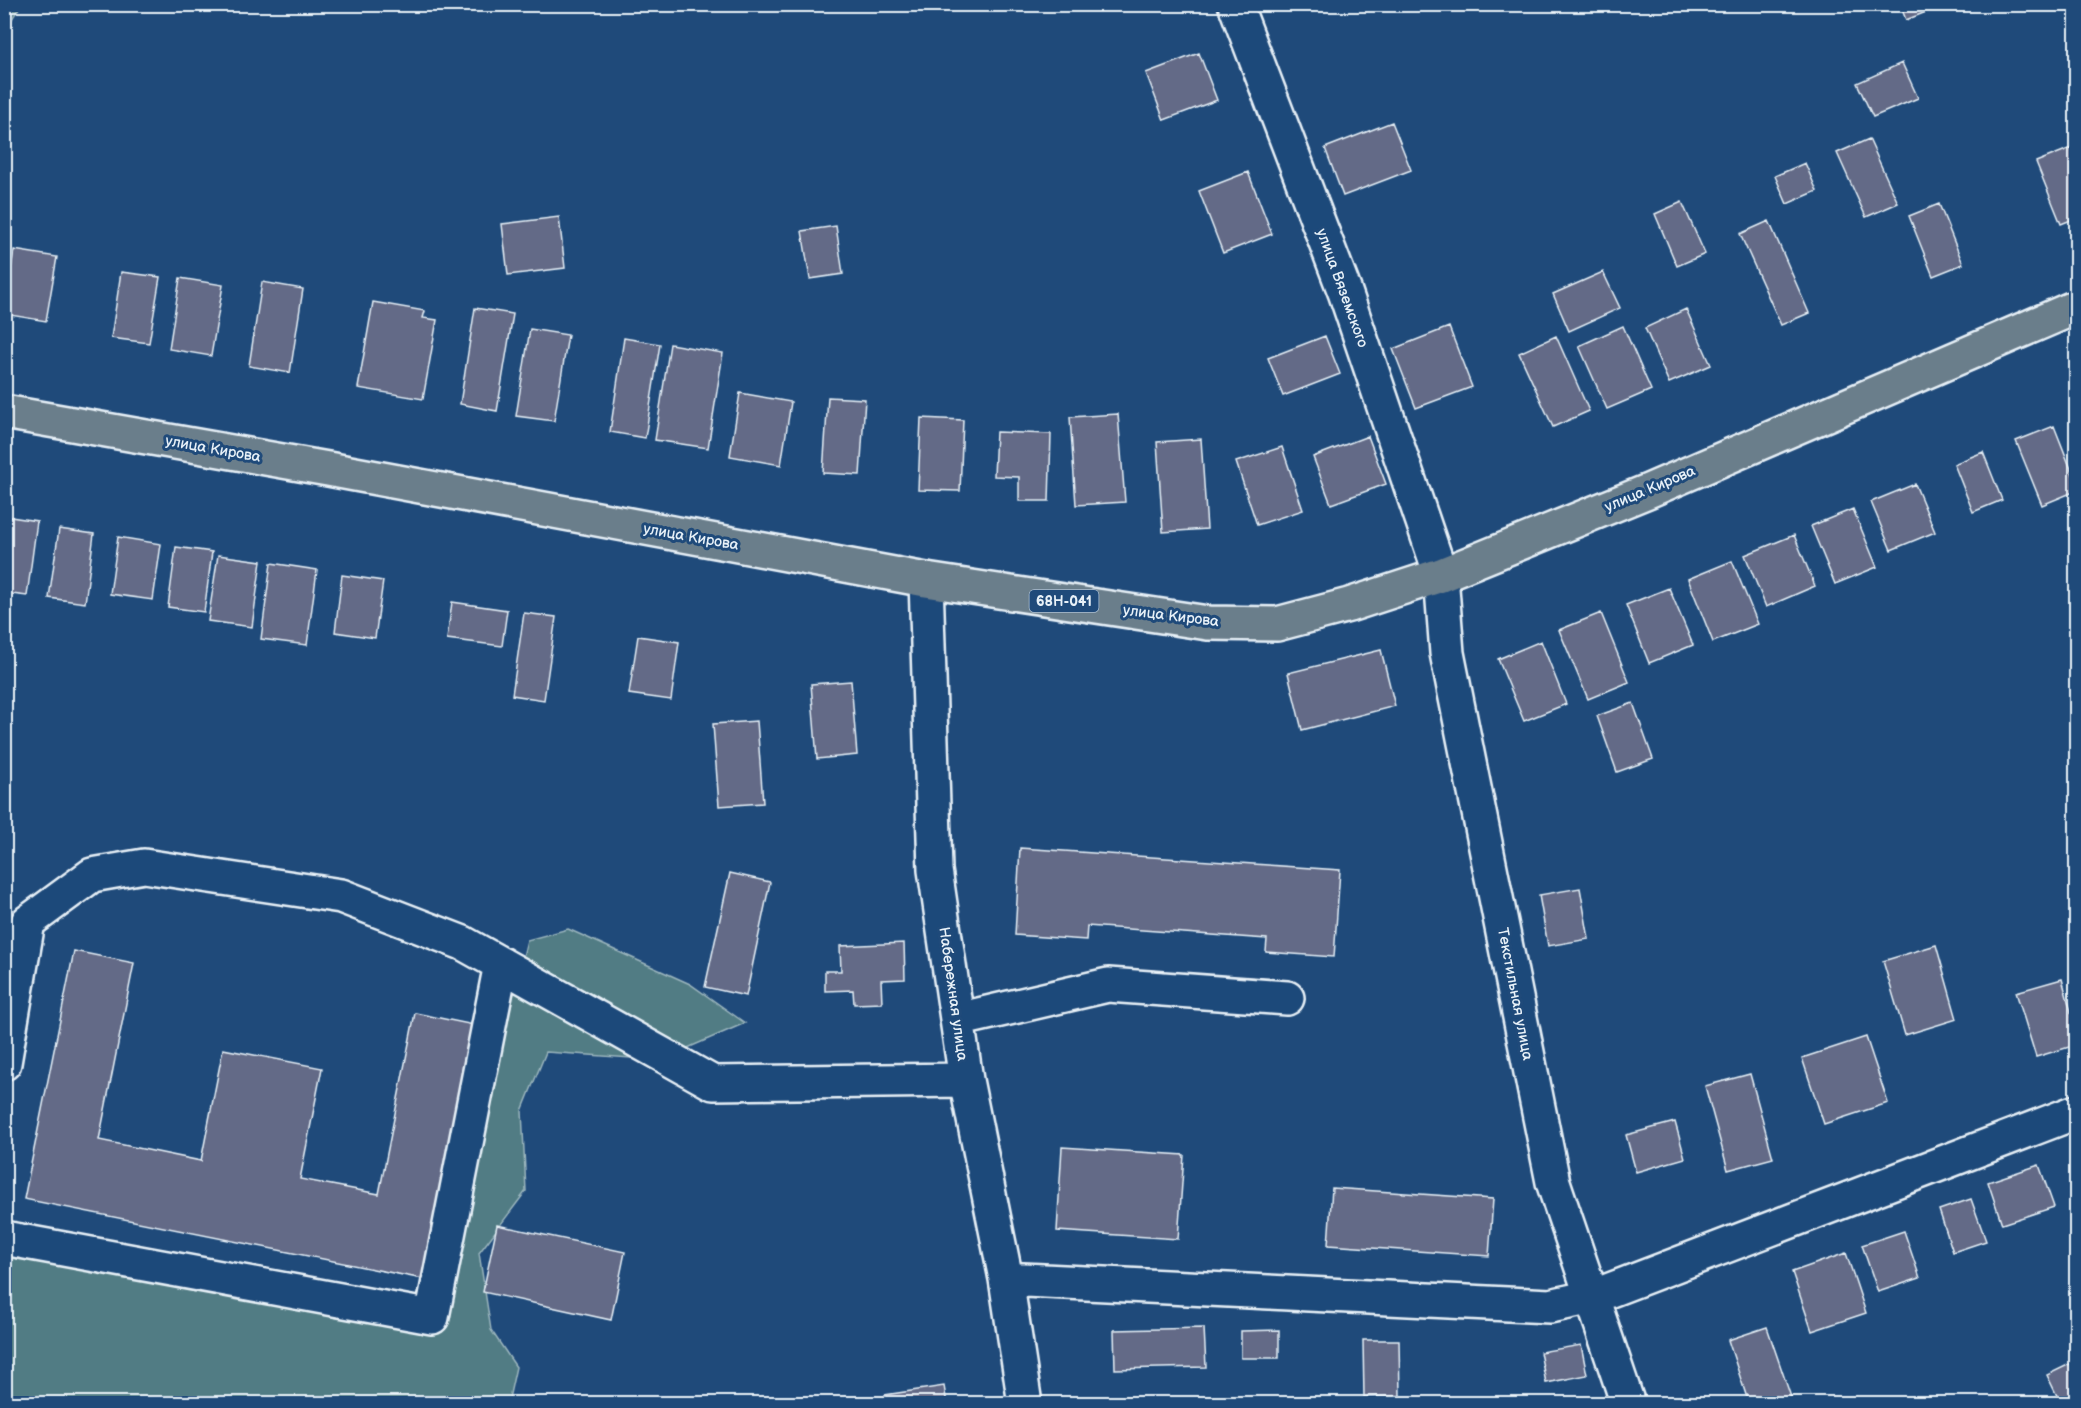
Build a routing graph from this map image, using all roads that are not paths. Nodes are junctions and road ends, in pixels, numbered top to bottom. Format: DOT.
graph roads {
  1 [pos="1234,4"];
  2 [pos="2076,307"];
  3 [pos="4,412"];
  4 [pos="1441,575"];
  5 [pos="926,580"];
  6 [pos="501,964"];
  7 [pos="1287,998"];
  8 [pos="957,1020"];
  9 [pos="4,1063"];
  10 [pos="966,1080"];
  11 [pos="2076,1112"];
  12 [pos="4,1238"];
  13 [pos="1006,1279"];
  14 [pos="1592,1297"];
  15 [pos="1025,1404"];
  16 [pos="1628,1404"];
  1 -- 4 [label="street, улица Вяземского"];
  2 -- 4 [label="main road, улица Кирова / 68Н-041"];
  3 -- 5 [label="main road, улица Кирова / 68Н-041"];
  4 -- 5 [label="main road, улица Кирова / 68Н-041"];
  4 -- 14 [label="street, Текстильная улица"];
  5 -- 8 [label="street, Набережная улица"];
  6 -- 9 [label="street"];
  6 -- 10 [label="street"];
  6 -- 12 [label="street"];
  7 -- 8 [label="street"];
  8 -- 10 [label="street, Набережная улица"];
  10 -- 13 [label="street, Набережная улица"];
  11 -- 14 [label="street"];
  13 -- 14 [label="street"];
  13 -- 15 [label="street, Набережная улица"];
  14 -- 16 [label="street, Текстильная улица"];
}
